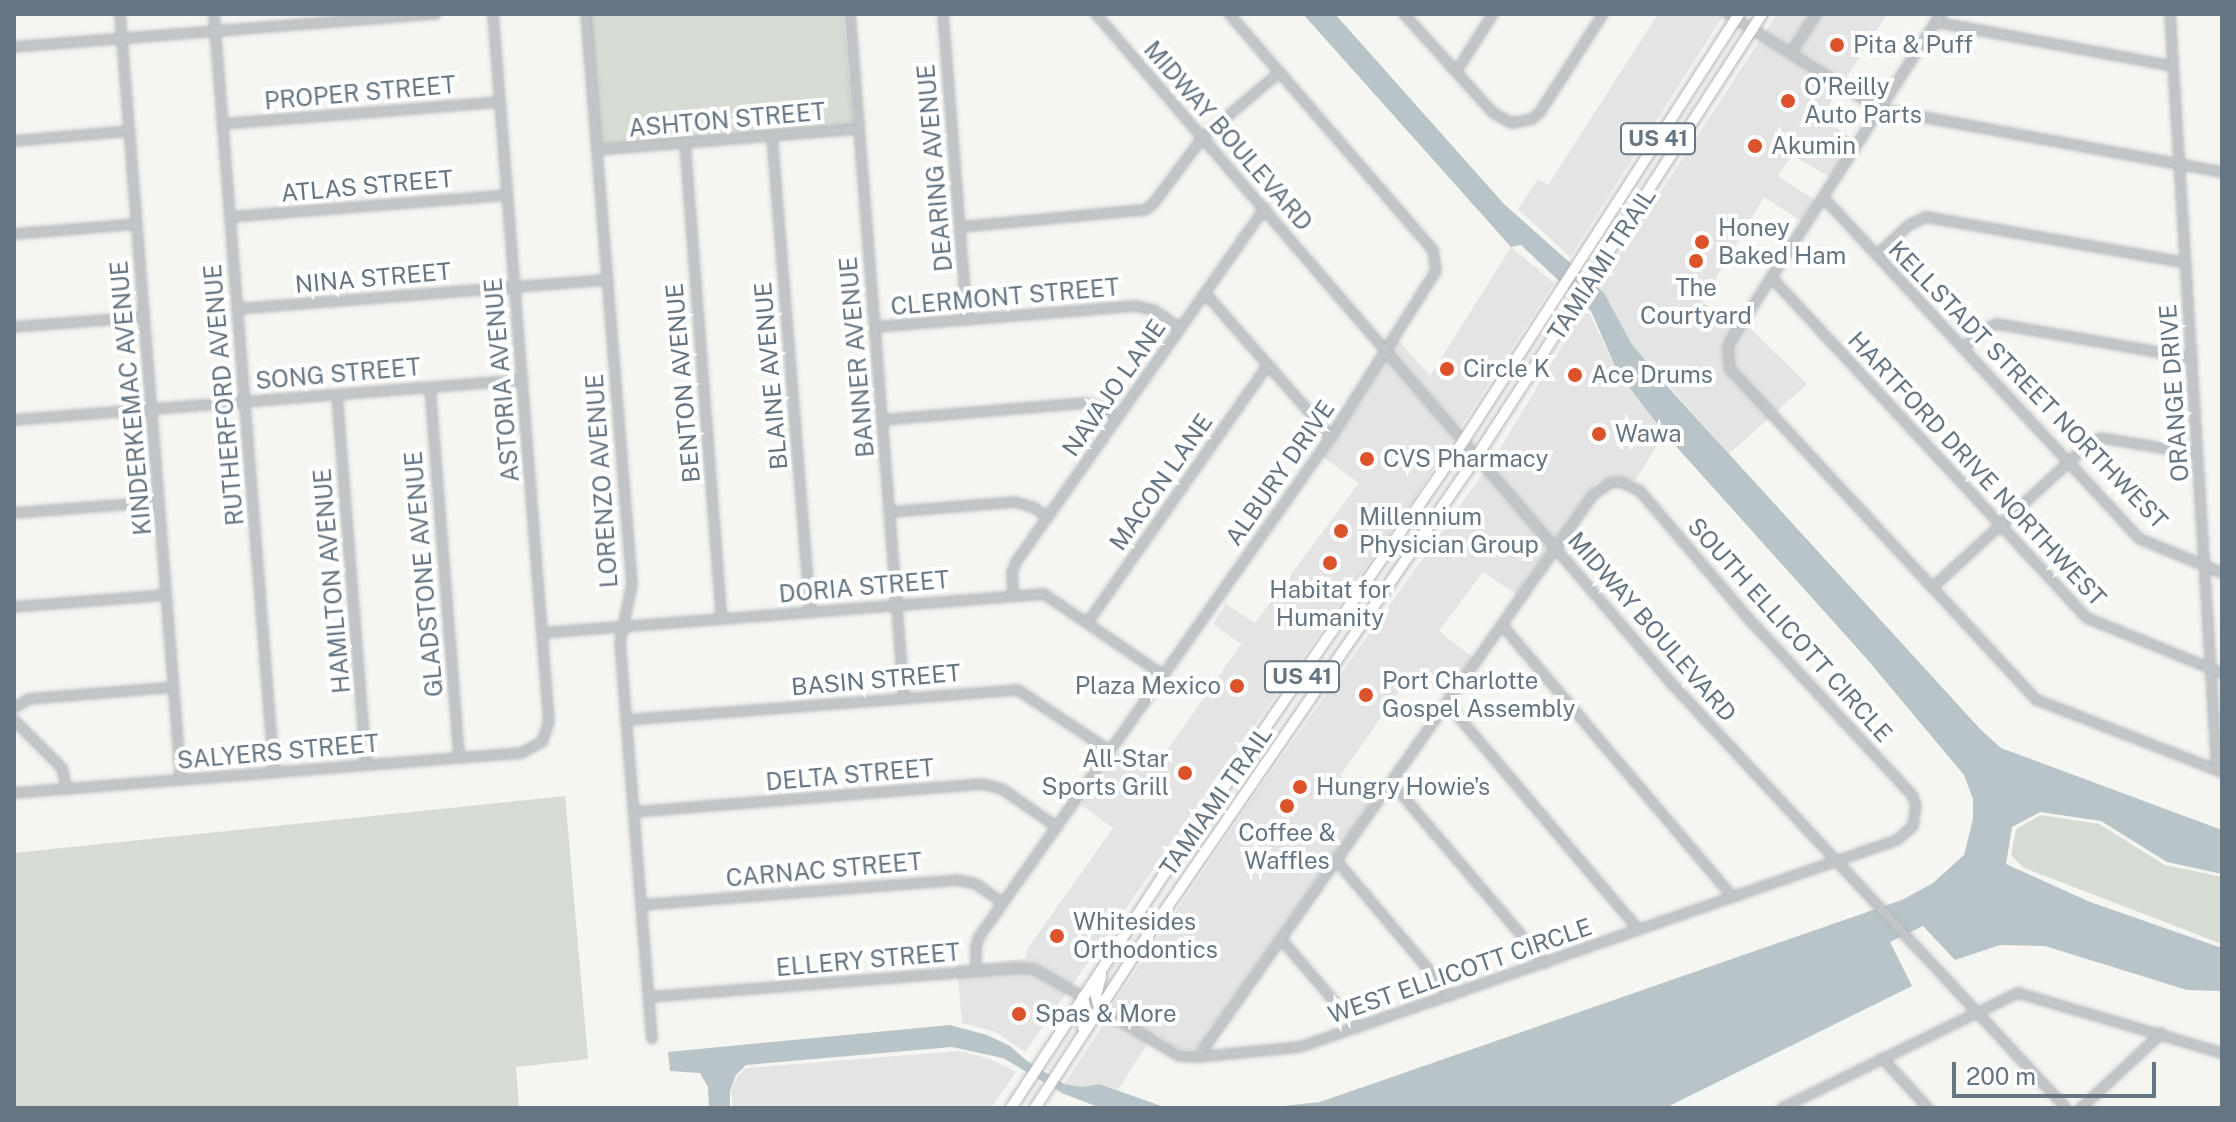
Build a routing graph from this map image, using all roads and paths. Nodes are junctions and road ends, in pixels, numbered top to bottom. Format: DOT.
graph roads {
  1 [pos="120,14"];
  2 [pos="214,14"];
  3 [pos="436,14"];
  4 [pos="493,14"];
  5 [pos="586,14"];
  6 [pos="850,14"];
  7 [pos="943,14"];
  8 [pos="1096,14"];
  9 [pos="1229,14"];
  10 [pos="1404,14"];
  11 [pos="1493,14"];
  12 [pos="1603,14"];
  13 [pos="1762,14"];
  14 [pos="1816,14"];
  15 [pos="2170,14"];
  16 [pos="1734,16"];
  17 [pos="1938,18"];
  18 [pos="1753,29"];
  19 [pos="215,31"];
  20 [pos="122,39"];
  21 [pos="14,47"];
  22 [pos="1791,53"];
  23 [pos="2173,66"];
  24 [pos="1280,72"];
  25 [pos="1456,72"];
  26 [pos="500,102"];
  27 [pos="1879,109"];
  28 [pos="222,124"];
  29 [pos="859,129"];
  30 [pos="130,131"];
  31 [pos="772,136"];
  32 [pos="1203,137"];
  33 [pos="14,141"];
  34 [pos="685,143"];
  35 [pos="597,150"];
  36 [pos="2180,164"];
  37 [pos="2222,172"];
  38 [pos="507,195"];
  39 [pos="1823,197"];
  40 [pos="1265,208"];
  41 [pos="230,217"];
  42 [pos="137,224"];
  43 [pos="960,227"];
  44 [pos="14,234"];
  45 [pos="1877,255"];
  46 [pos="2186,263"];
  47 [pos="1771,277"];
  48 [pos="607,280"];
  49 [pos="515,287"];
  50 [pos="1205,293"];
  51 [pos="237,309"];
  52 [pos="144,317"];
  53 [pos="967,320"];
  54 [pos="14,327"];
  55 [pos="875,327"];
  56 [pos="1180,328"];
  57 [pos="1963,348"];
  58 [pos="1388,349"];
  59 [pos="2192,358"];
  60 [pos="1268,365"];
  61 [pos="522,380"];
  62 [pos="430,387"];
  63 [pos="337,395"];
  64 [pos="244,402"];
  65 [pos="152,409"];
  66 [pos="1117,418"];
  67 [pos="14,420"];
  68 [pos="882,420"];
  69 [pos="1331,437"];
  70 [pos="1464,440"];
  71 [pos="2197,454"];
  72 [pos="1477,456"];
  73 [pos="2068,461"];
  74 [pos="159,502"];
  75 [pos="890,512"];
  76 [pos="14,513"];
  77 [pos="1048,517"];
  78 [pos="2000,525"];
  79 [pos="1556,547"];
  80 [pos="2204,567"];
  81 [pos="2222,573"];
  82 [pos="1932,588"];
  83 [pos="166,595"];
  84 [pos="1013,596"];
  85 [pos="897,605"];
  86 [pos="14,607"];
  87 [pos="810,612"];
  88 [pos="722,619"];
  89 [pos="1088,622"];
  90 [pos="1502,625"];
  91 [pos="624,627"];
  92 [pos="542,633"];
  93 [pos="2211,668"];
  94 [pos="2222,673"];
  95 [pos="1163,675"];
  96 [pos="174,687"];
  97 [pos="904,697"];
  98 [pos="1447,703"];
  99 [pos="14,708"];
  100 [pos="14,720"];
  101 [pos="627,720"];
  102 [pos="542,742"];
  103 [pos="1110,751"];
  104 [pos="459,758"];
  105 [pos="366,765"];
  106 [pos="2220,771"];
  107 [pos="274,772"];
  108 [pos="181,780"];
  109 [pos="1391,782"];
  110 [pos="67,789"];
  111 [pos="14,793"];
  112 [pos="634,812"];
  113 [pos="1057,827"];
  114 [pos="1336,860"];
  115 [pos="1837,861"];
  116 [pos="1733,897"];
  117 [pos="1003,903"];
  118 [pos="641,905"];
  119 [pos="1639,930"];
  120 [pos="1281,939"];
  121 [pos="1105,963"];
  122 [pos="1545,963"];
  123 [pos="976,971"];
  124 [pos="1451,996"];
  125 [pos="649,997"];
  126 [pos="1083,997"];
  127 [pos="1099,1008"];
  128 [pos="1975,1011"];
  129 [pos="1357,1028"];
  130 [pos="2162,1033"];
  131 [pos="1082,1034"];
  132 [pos="652,1039"];
  133 [pos="2222,1053"];
  134 [pos="1198,1057"];
  135 [pos="1882,1058"];
  136 [pos="1798,1105"];
  137 [pos="1011,1108"];
  138 [pos="1035,1108"];
  139 [pos="1782,1108"];
  140 [pos="1928,1108"];
  141 [pos="2066,1108"];
  142 [pos="2081,1108"];
  1 -- 20 [label="street, KINDERKEMAC AVENUE"];
  2 -- 19 [label="street, RUTHERFORD AVENUE"];
  3 -- 19 [label="street"];
  4 -- 26 [label="street, ASTORIA AVENUE"];
  5 -- 35 [label="street, LORENZO AVENUE"];
  6 -- 29 [label="street, BANNER AVENUE"];
  7 -- 43 [label="street, DEARING AVENUE"];
  8 -- 32 [label="street, MIDWAY BOULEVARD"];
  9 -- 24 [label="street, ALBURY DRIVE"];
  10 -- 25 [label="street"];
  11 -- 25 [label="street"];
  12 -- 25 [label="street"];
  13 -- 18 [label="main road, TAMIAMI TRAIL / US 41"];
  14 -- 22 [label="street"];
  15 -- 23 [label="street, ORANGE DRIVE"];
  16 -- 18 [label="street"];
  16 -- 70 [label="main road, TAMIAMI TRAIL / US 41"];
  17 -- 23 [label="street"];
  17 -- 27 [label="street"];
  18 -- 22 [label="street"];
  18 -- 72 [label="main road, TAMIAMI TRAIL / US 41"];
  19 -- 20 [label="street"];
  19 -- 28 [label="street, RUTHERFORD AVENUE"];
  20 -- 21 [label="street"];
  20 -- 30 [label="street, KINDERKEMAC AVENUE"];
  22 -- 27 [label="street"];
  23 -- 36 [label="street, ORANGE DRIVE"];
  24 -- 32 [label="street"];
  24 -- 58 [label="street, ALBURY DRIVE"];
  26 -- 28 [label="street, PROPER STREET"];
  26 -- 38 [label="street, ASTORIA AVENUE"];
  27 -- 36 [label="street"];
  27 -- 39 [label="street"];
  28 -- 41 [label="street, RUTHERFORD AVENUE"];
  29 -- 31 [label="street, ASHTON STREET"];
  29 -- 55 [label="street, BANNER AVENUE"];
  30 -- 33 [label="street"];
  30 -- 42 [label="street, KINDERKEMAC AVENUE"];
  31 -- 34 [label="street, ASHTON STREET"];
  31 -- 87 [label="street, BLAINE AVENUE"];
  32 -- 40 [label="street, MIDWAY BOULEVARD"];
  32 -- 43 [label="street"];
  34 -- 35 [label="street, ASHTON STREET"];
  34 -- 88 [label="street, BENTON AVENUE"];
  35 -- 48 [label="street, LORENZO AVENUE"];
  36 -- 37 [label="street"];
  36 -- 46 [label="street, ORANGE DRIVE"];
  38 -- 41 [label="street, ATLAS STREET"];
  38 -- 49 [label="street, ASTORIA AVENUE"];
  39 -- 45 [label="street, KELLSTADT STREET NORTHWEST"];
  39 -- 47 [label="street"];
  40 -- 50 [label="street, NAVAJO LANE"];
  40 -- 58 [label="street, MIDWAY BOULEVARD"];
  41 -- 51 [label="street, RUTHERFORD AVENUE"];
  42 -- 44 [label="street"];
  42 -- 52 [label="street, KINDERKEMAC AVENUE"];
  43 -- 53 [label="street, DEARING AVENUE"];
  45 -- 46 [label="street"];
  45 -- 57 [label="street, KELLSTADT STREET NORTHWEST"];
  46 -- 59 [label="street, ORANGE DRIVE"];
  47 -- 78 [label="street, HARTFORD DRIVE NORTHWEST"];
  47 -- 82 [label="street"];
  48 -- 49 [label="street, NINA STREET"];
  48 -- 91 [label="street, LORENZO AVENUE"];
  49 -- 51 [label="street, NINA STREET"];
  49 -- 61 [label="street, ASTORIA AVENUE"];
  50 -- 56 [label="street, NAVAJO LANE"];
  50 -- 60 [label="street"];
  51 -- 64 [label="street, RUTHERFORD AVENUE"];
  52 -- 54 [label="street"];
  52 -- 65 [label="street, KINDERKEMAC AVENUE"];
  53 -- 55 [label="street, CLERMONT STREET"];
  53 -- 56 [label="street, CLERMONT STREET"];
  55 -- 68 [label="street, BANNER AVENUE"];
  56 -- 66 [label="street, NAVAJO LANE"];
  57 -- 59 [label="street"];
  57 -- 73 [label="street, KELLSTADT STREET NORTHWEST"];
  58 -- 69 [label="street, ALBURY DRIVE"];
  58 -- 70 [label="street, MIDWAY BOULEVARD"];
  59 -- 71 [label="street, ORANGE DRIVE"];
  60 -- 69 [label="street"];
  60 -- 89 [label="street, MACON LANE"];
  61 -- 62 [label="street, SONG STREET"];
  61 -- 92 [label="street, ASTORIA AVENUE"];
  62 -- 63 [label="street, SONG STREET"];
  62 -- 104 [label="street, GLADSTONE AVENUE"];
  63 -- 64 [label="street, SONG STREET"];
  63 -- 105 [label="street, HAMILTON AVENUE"];
  64 -- 65 [label="street, SONG STREET"];
  64 -- 107 [label="street, RUTHERFORD AVENUE"];
  65 -- 67 [label="street, SONG STREET"];
  65 -- 74 [label="street, KINDERKEMAC AVENUE"];
  66 -- 68 [label="street"];
  66 -- 77 [label="street, NAVAJO LANE"];
  68 -- 75 [label="street, BANNER AVENUE"];
  69 -- 95 [label="street, ALBURY DRIVE"];
  70 -- 72 [label="street, MIDWAY BOULEVARD"];
  70 -- 121 [label="main road, TAMIAMI TRAIL / US 41"];
  71 -- 73 [label="street"];
  71 -- 80 [label="street, ORANGE DRIVE"];
  72 -- 79 [label="street, MIDWAY BOULEVARD"];
  72 -- 127 [label="main road, TAMIAMI TRAIL / US 41"];
  73 -- 78 [label="street"];
  73 -- 80 [label="street, KELLSTADT STREET NORTHWEST"];
  74 -- 76 [label="street"];
  74 -- 83 [label="street, KINDERKEMAC AVENUE"];
  75 -- 77 [label="street"];
  75 -- 85 [label="street, BANNER AVENUE"];
  77 -- 84 [label="street, NAVAJO LANE"];
  78 -- 82 [label="street"];
  78 -- 93 [label="street, HARTFORD DRIVE NORTHWEST"];
  79 -- 90 [label="street"];
  79 -- 115 [label="street, MIDWAY BOULEVARD"];
  79 -- 115 [label="street, SOUTH ELLICOTT CIRCLE"];
  80 -- 81 [label="street, KELLSTADT STREET NORTHWEST"];
  80 -- 93 [label="street, ORANGE DRIVE"];
  82 -- 106 [label="street"];
  83 -- 86 [label="street"];
  83 -- 96 [label="street, KINDERKEMAC AVENUE"];
  84 -- 85 [label="street, DORIA STREET"];
  84 -- 89 [label="street, DORIA STREET"];
  85 -- 87 [label="street, DORIA STREET"];
  85 -- 97 [label="street, BANNER AVENUE"];
  87 -- 88 [label="street, DORIA STREET"];
  88 -- 91 [label="street, DORIA STREET"];
  89 -- 95 [label="street, DORIA STREET"];
  90 -- 98 [label="street"];
  90 -- 116 [label="street"];
  91 -- 92 [label="street, DORIA STREET"];
  91 -- 101 [label="street, LORENZO AVENUE"];
  92 -- 102 [label="street, ASTORIA AVENUE"];
  93 -- 94 [label="street, HARTFORD DRIVE NORTHWEST"];
  93 -- 106 [label="street, ORANGE DRIVE"];
  95 -- 103 [label="street, ALBURY DRIVE"];
  96 -- 99 [label="street"];
  96 -- 108 [label="street, KINDERKEMAC AVENUE"];
  97 -- 101 [label="street, BASIN STREET"];
  97 -- 103 [label="street, BASIN STREET"];
  98 -- 109 [label="street"];
  98 -- 119 [label="street"];
  100 -- 110 [label="street"];
  101 -- 112 [label="street, LORENZO AVENUE"];
  102 -- 104 [label="street, SALYERS STREET"];
  103 -- 113 [label="street, ALBURY DRIVE"];
  104 -- 105 [label="street, SALYERS STREET"];
  105 -- 107 [label="street, SALYERS STREET"];
  107 -- 108 [label="street, SALYERS STREET"];
  108 -- 110 [label="street, SALYERS STREET"];
  109 -- 114 [label="street"];
  109 -- 122 [label="street"];
  110 -- 111 [label="street, SALYERS STREET"];
  112 -- 113 [label="street, DELTA STREET"];
  112 -- 118 [label="street, LORENZO AVENUE"];
  113 -- 117 [label="street, ALBURY DRIVE"];
  114 -- 120 [label="street"];
  114 -- 124 [label="street"];
  115 -- 116 [label="street, WEST ELLICOTT CIRCLE"];
  115 -- 128 [label="street, MIDWAY BOULEVARD"];
  116 -- 119 [label="street, WEST ELLICOTT CIRCLE"];
  117 -- 118 [label="street, CARNAC STREET"];
  117 -- 123 [label="street, ALBURY DRIVE"];
  118 -- 125 [label="street, LORENZO AVENUE"];
  119 -- 122 [label="street, WEST ELLICOTT CIRCLE"];
  120 -- 129 [label="street"];
  120 -- 134 [label="street"];
  121 -- 126 [label="main road, TAMIAMI TRAIL / US 41"];
  121 -- 127 [label="main road"];
  122 -- 124 [label="street, WEST ELLICOTT CIRCLE"];
  123 -- 125 [label="street, ELLERY STREET"];
  123 -- 126 [label="street, ELLERY STREET"];
  124 -- 129 [label="street, WEST ELLICOTT CIRCLE"];
  125 -- 132 [label="street, LORENZO AVENUE"];
  126 -- 131 [label="main road"];
  126 -- 137 [label="main road, TAMIAMI TRAIL / US 41"];
  127 -- 131 [label="main road, TAMIAMI TRAIL / US 41"];
  127 -- 134 [label="street, WEST ELLICOTT CIRCLE"];
  128 -- 130 [label="street"];
  128 -- 135 [label="street"];
  128 -- 141 [label="street, MIDWAY BOULEVARD"];
  129 -- 134 [label="street, WEST ELLICOTT CIRCLE"];
  130 -- 133 [label="street"];
  130 -- 142 [label="street"];
  131 -- 138 [label="main road, TAMIAMI TRAIL / US 41"];
  135 -- 136 [label="street"];
  135 -- 140 [label="street"];
  136 -- 139 [label="street"];
}
